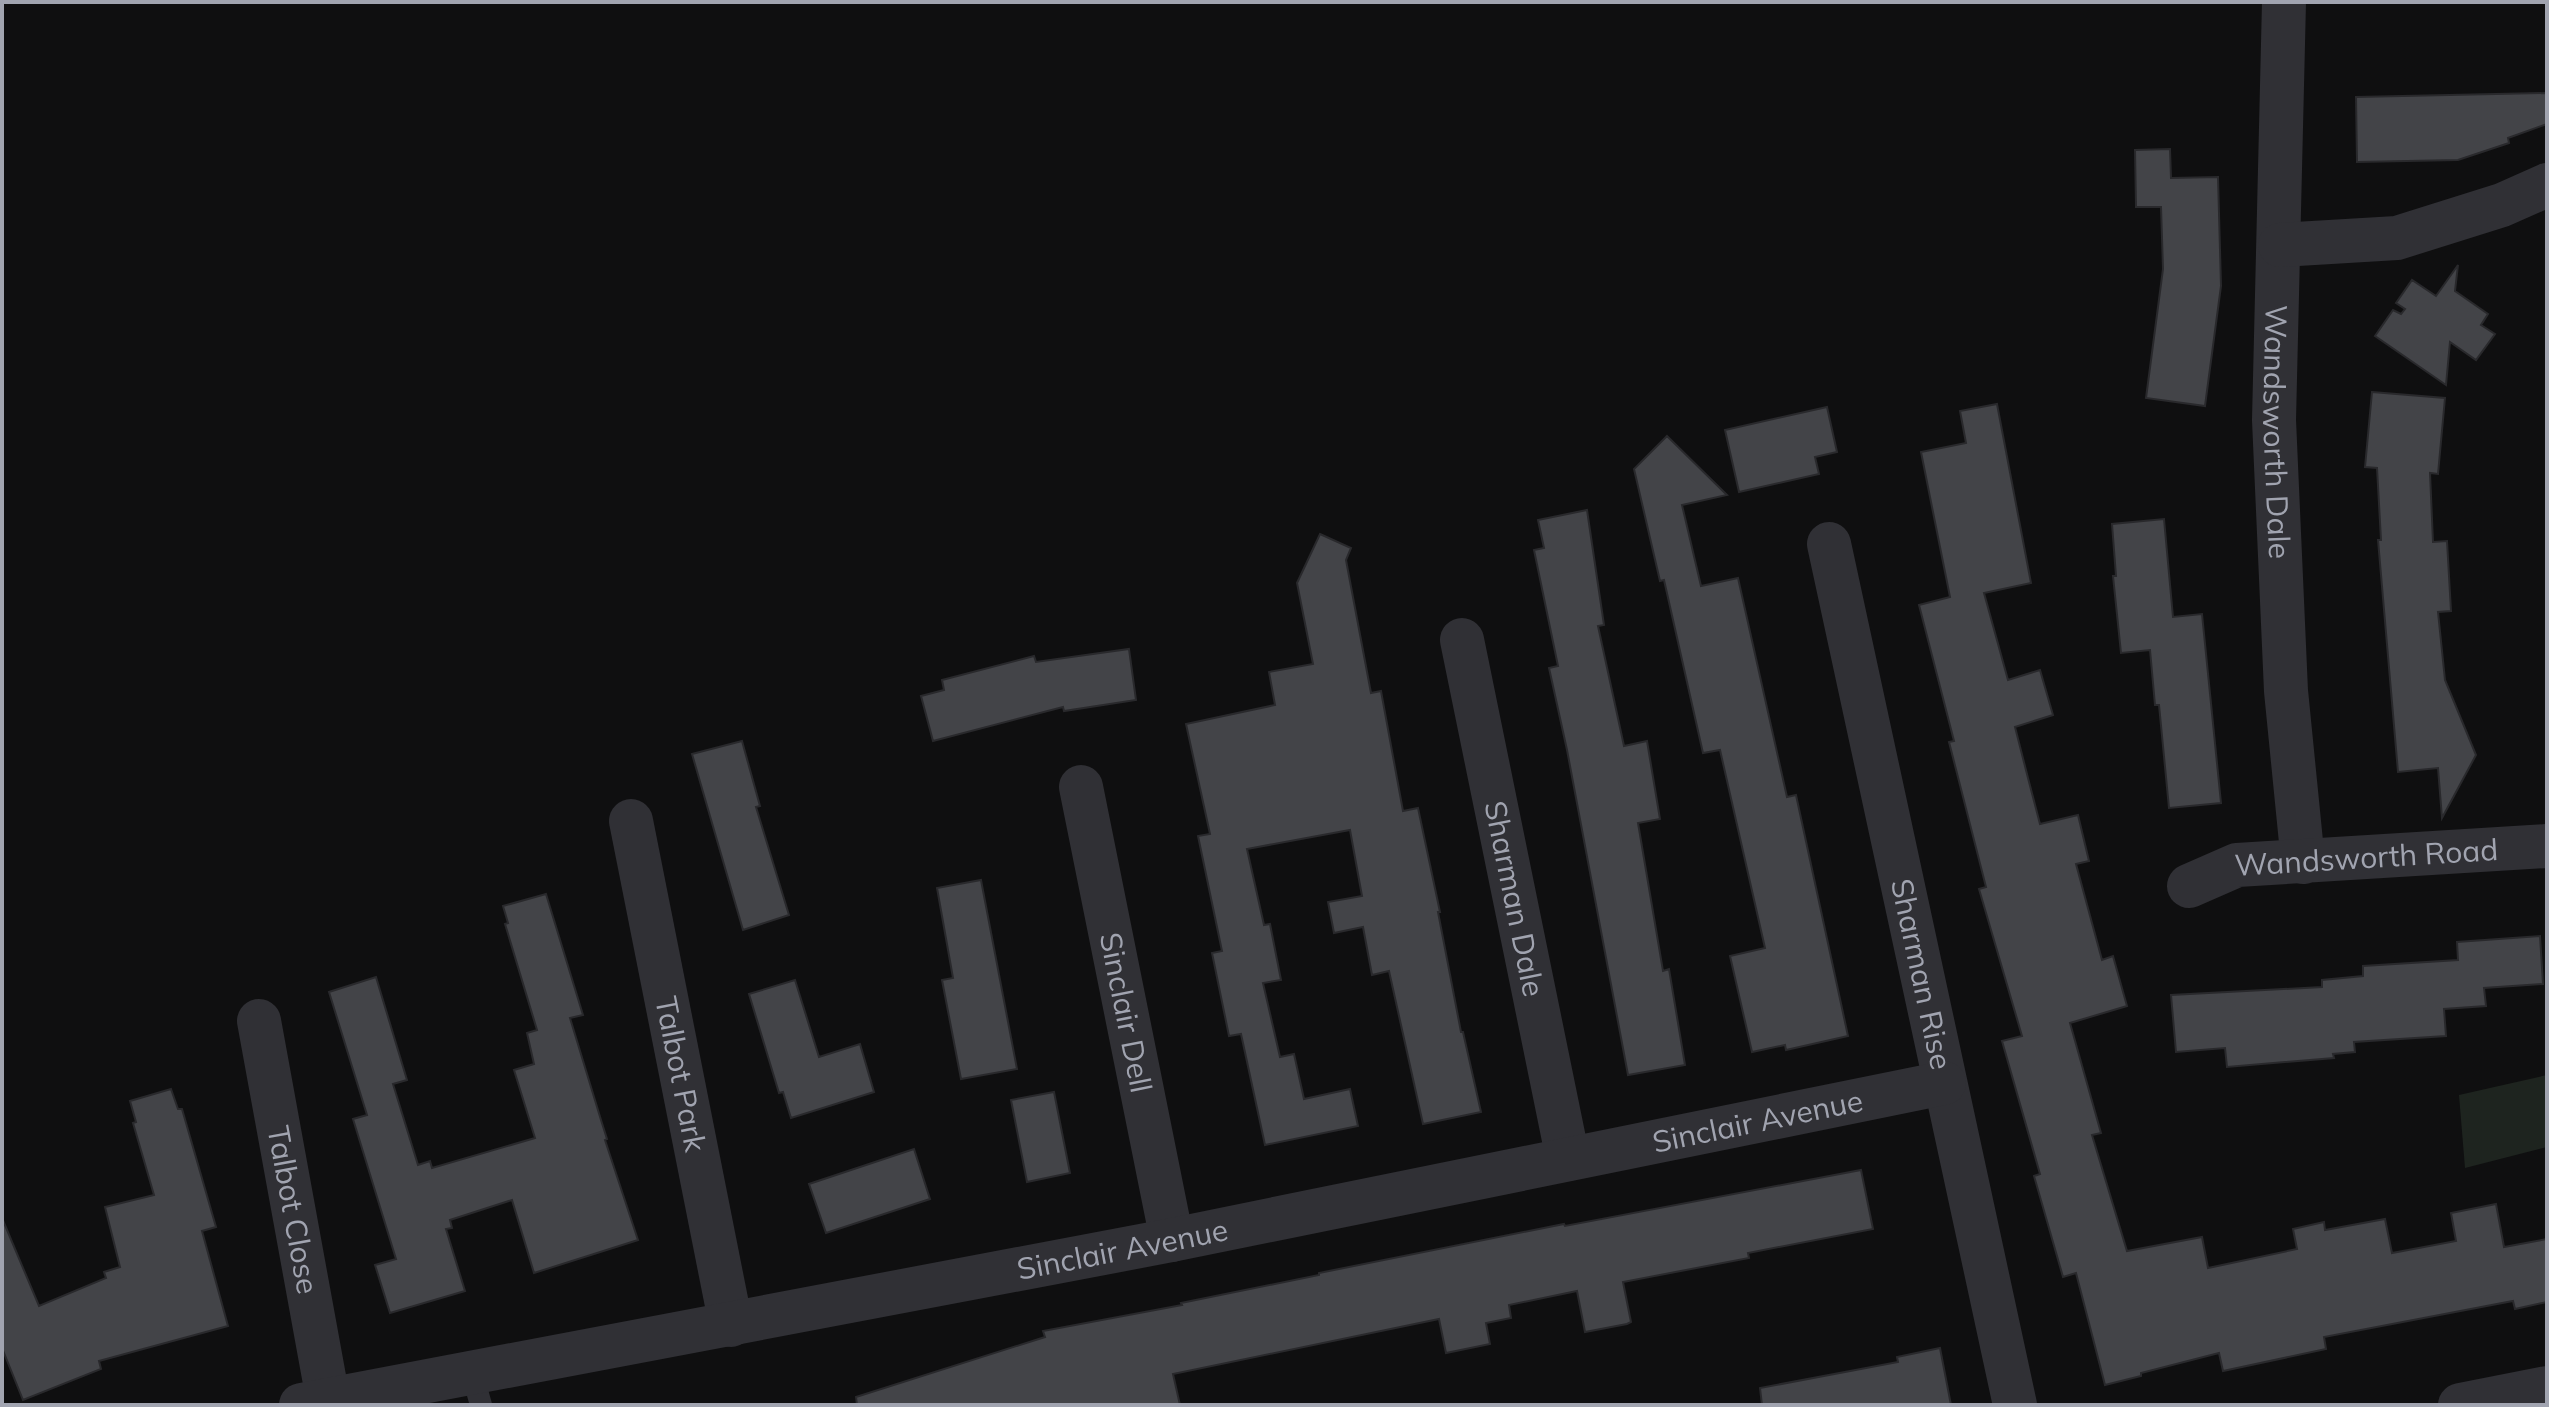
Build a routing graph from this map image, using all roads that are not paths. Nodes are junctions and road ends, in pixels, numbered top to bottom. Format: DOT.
graph roads {
  1 [pos="2284,2"];
  2 [pos="2547,185"];
  3 [pos="2280,245"];
  4 [pos="1829,544"];
  5 [pos="1462,640"];
  6 [pos="1081,787"];
  7 [pos="631,821"];
  8 [pos="2547,846"];
  9 [pos="2303,862"];
  10 [pos="2189,886"];
  11 [pos="259,1021"];
  12 [pos="1944,1083"];
  13 [pos="1568,1159"];
  14 [pos="1172,1240"];
  15 [pos="731,1325"];
  16 [pos="2547,1388"];
  17 [pos="476,1389"];
  18 [pos="315,1402"];
  19 [pos="2015,1405"];
  20 [pos="2460,1405"];
  1 -- 3 [label="street, Wandsworth Dale"];
  2 -- 3 [label="street"];
  3 -- 9 [label="street, Wandsworth Dale"];
  4 -- 12 [label="street, Sharman Rise"];
  5 -- 13 [label="street, Sharman Dale"];
  6 -- 14 [label="street, Sinclair Dell"];
  7 -- 15 [label="street, Talbot Park"];
  8 -- 9 [label="street, Wandsworth Road"];
  9 -- 10 [label="street, Wandsworth Road"];
  11 -- 18 [label="street, Talbot Close"];
  12 -- 13 [label="street, Sinclair Avenue"];
  12 -- 19 [label="street, Sharman Rise"];
  13 -- 14 [label="street, Sinclair Avenue"];
  14 -- 15 [label="street, Sinclair Avenue"];
  15 -- 17 [label="street, Sinclair Avenue"];
  16 -- 20 [label="street"];
  17 -- 18 [label="street, Sinclair Avenue"];
}
